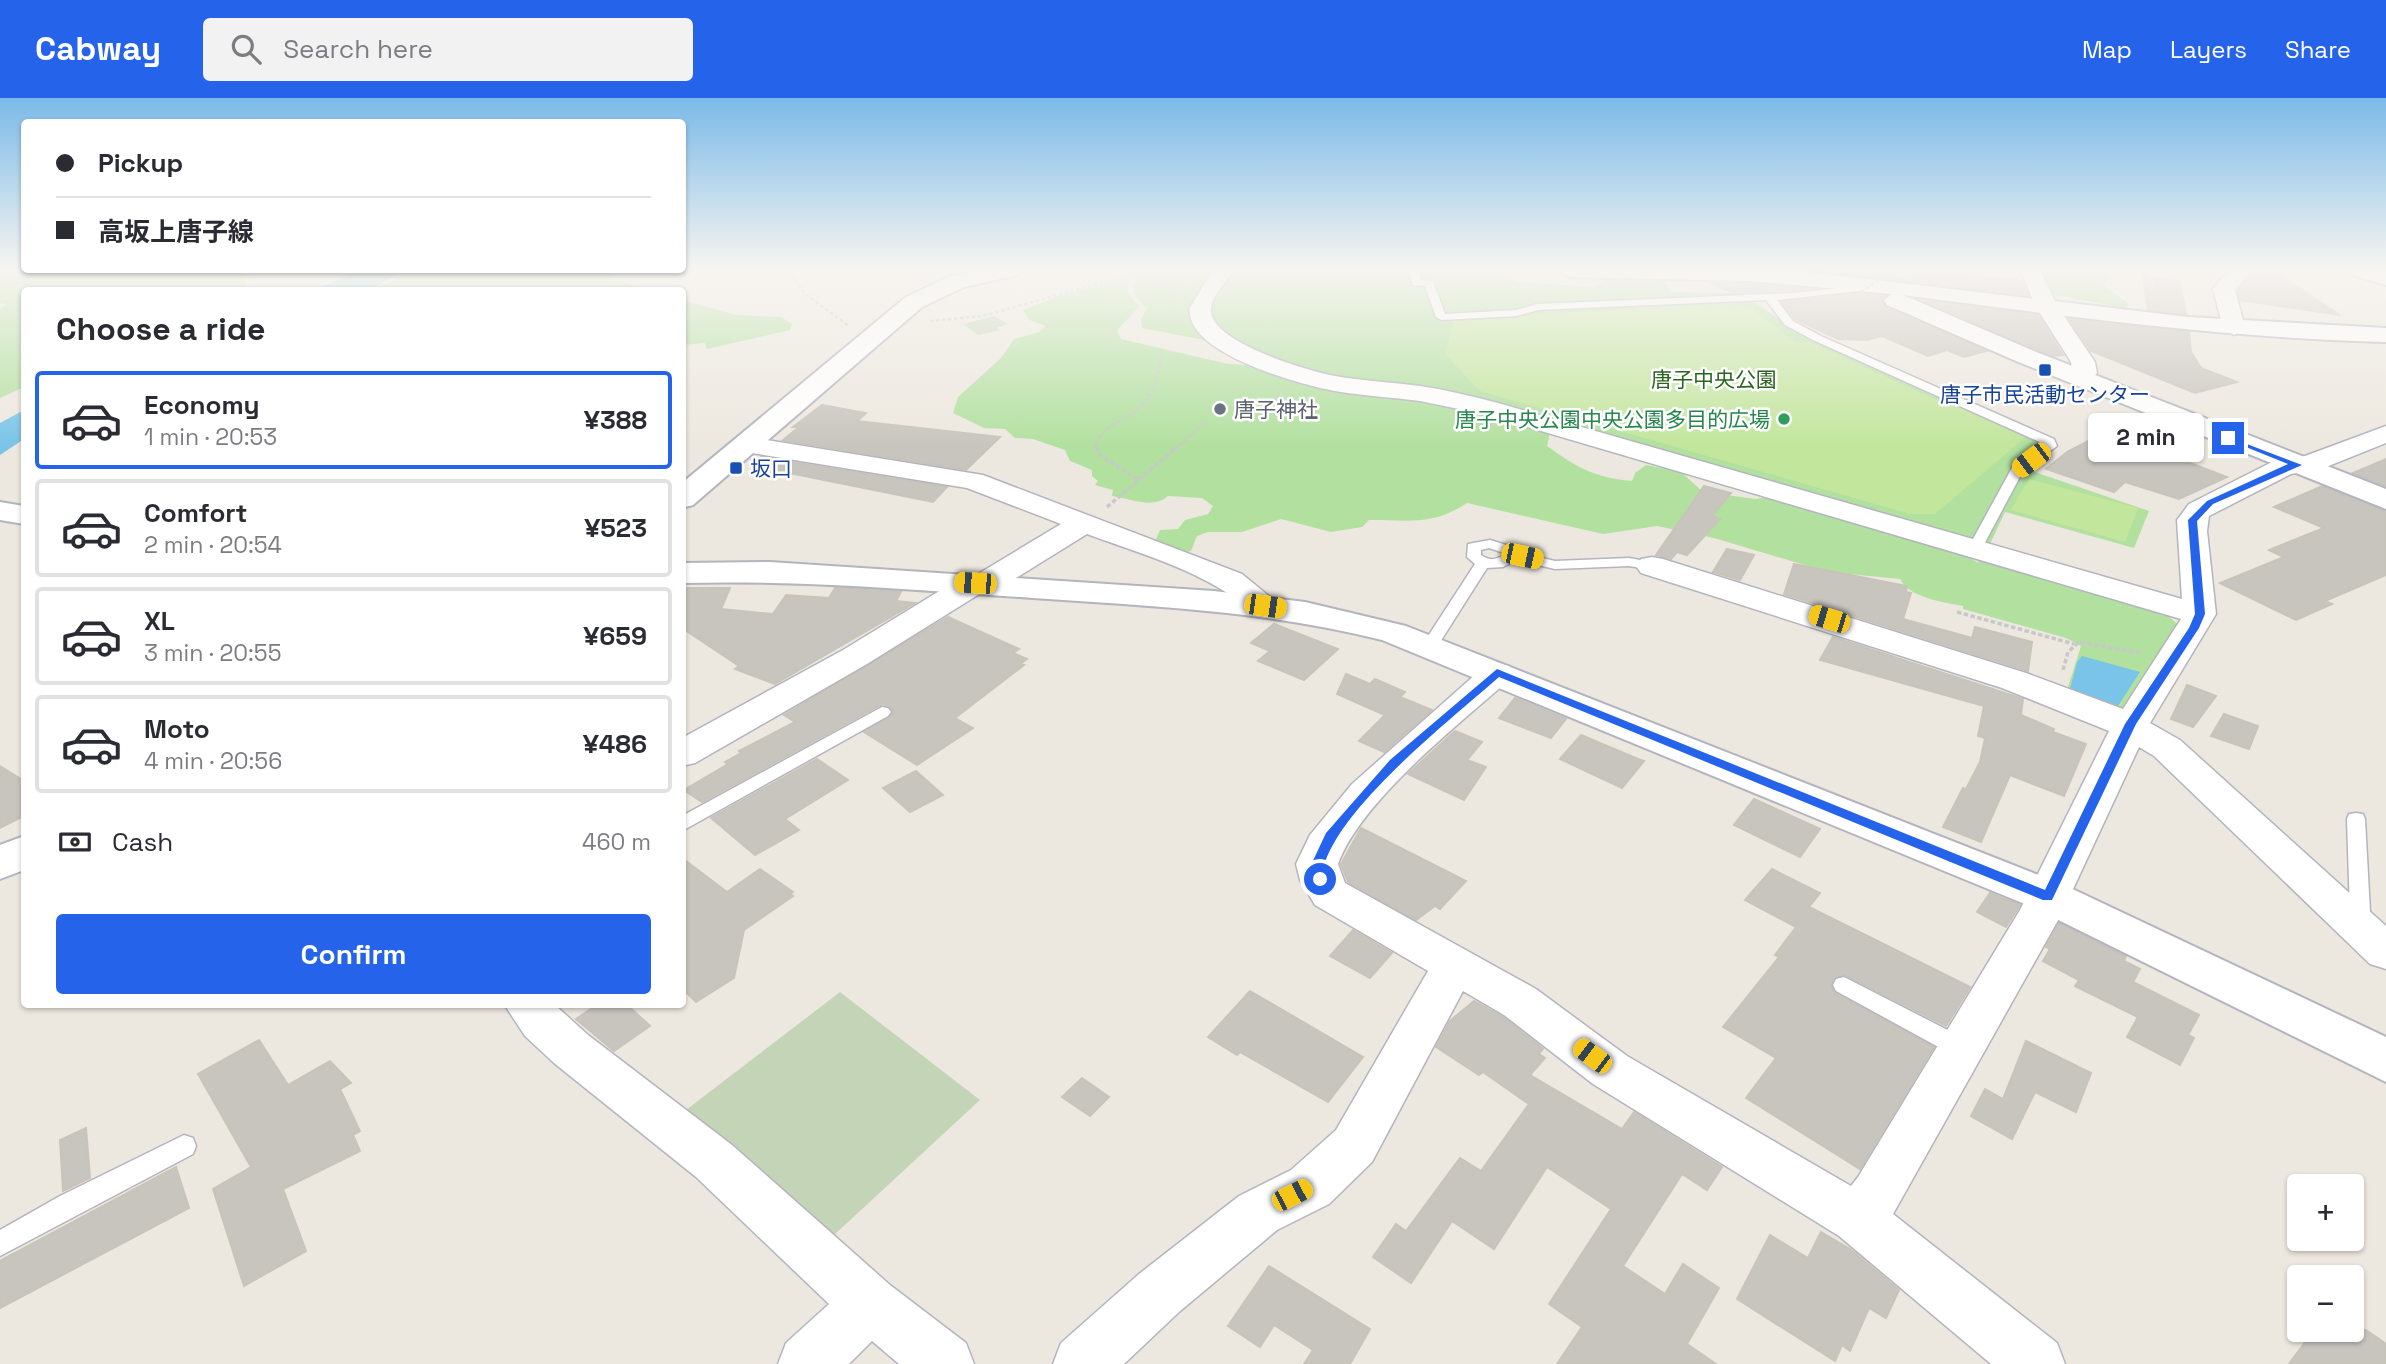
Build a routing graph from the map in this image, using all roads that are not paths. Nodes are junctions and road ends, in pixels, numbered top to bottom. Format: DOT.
graph roads {
  1 [pos="880,329"];
  2 [pos="1210,329"];
  3 [pos="1800,329"];
  4 [pos="1965,329"];
  5 [pos="2061,329"];
  6 [pos="2257,329"];
  7 [pos="2386,335"];
  8 [pos="2079,378"];
  9 [pos="2386,434"];
  10 [pos="748,445"];
  11 [pos="2298,465"];
  12 [pos="686,496"];
  13 [pos="2386,499"];
  14 [pos="1086,523"];
  15 [pos="1974,550"];
  16 [pos="1652,566"];
  17 [pos="686,573"];
  18 [pos="979,584"];
  19 [pos="1265,606"];
  20 [pos="2200,614"];
  21 [pos="1429,647"];
  22 [pos="1497,673"];
  23 [pos="883,712"];
  24 [pos="2131,724"];
  25 [pos="686,752"];
  26 [pos="2356,819"];
  27 [pos="686,823"];
  28 [pos="21,853"];
  29 [pos="0,864"];
  30 [pos="2048,896"];
  31 [pos="2378,944"];
  32 [pos="1456,963"];
  33 [pos="1844,985"];
  34 [pos="530,1008"];
  35 [pos="1961,1048"];
  36 [pos="2386,1061"];
  37 [pos="184,1146"];
  38 [pos="1858,1219"];
  39 [pos="0,1244"];
  40 [pos="870,1304"];
  41 [pos="807,1364"];
  42 [pos="945,1364"];
  43 [pos="1082,1364"];
  44 [pos="2036,1364"];
  1 -- 10 [label="street"];
  2 -- 15 [label="street"];
  3 -- 15 [label="lane"];
  4 -- 8 [label="street"];
  5 -- 8 [label="street"];
  6 -- 7 [label="street"];
  8 -- 11 [label="street"];
  9 -- 11 [label="street"];
  10 -- 12 [label="street"];
  10 -- 14 [label="street"];
  11 -- 13 [label="street"];
  11 -- 20 [label="street"];
  14 -- 18 [label="street"];
  14 -- 19 [label="street"];
  15 -- 20 [label="street"];
  16 -- 21 [label="lane"];
  16 -- 24 [label="street"];
  17 -- 18 [label="street"];
  18 -- 19 [label="street"];
  18 -- 25 [label="street"];
  19 -- 21 [label="street"];
  20 -- 24 [label="street"];
  21 -- 22 [label="street"];
  22 -- 30 [label="street"];
  22 -- 32 [label="street"];
  23 -- 27 [label="lane"];
  24 -- 30 [label="street"];
  24 -- 31 [label="street"];
  26 -- 31 [label="lane"];
  28 -- 29 [label="street"];
  30 -- 35 [label="street"];
  30 -- 36 [label="street"];
  32 -- 38 [label="street"];
  32 -- 43 [label="street"];
  33 -- 35 [label="lane"];
  34 -- 40 [label="street"];
  35 -- 38 [label="street"];
  37 -- 39 [label="lane"];
  38 -- 44 [label="street"];
  40 -- 41 [label="street"];
  40 -- 42 [label="street"];
}
